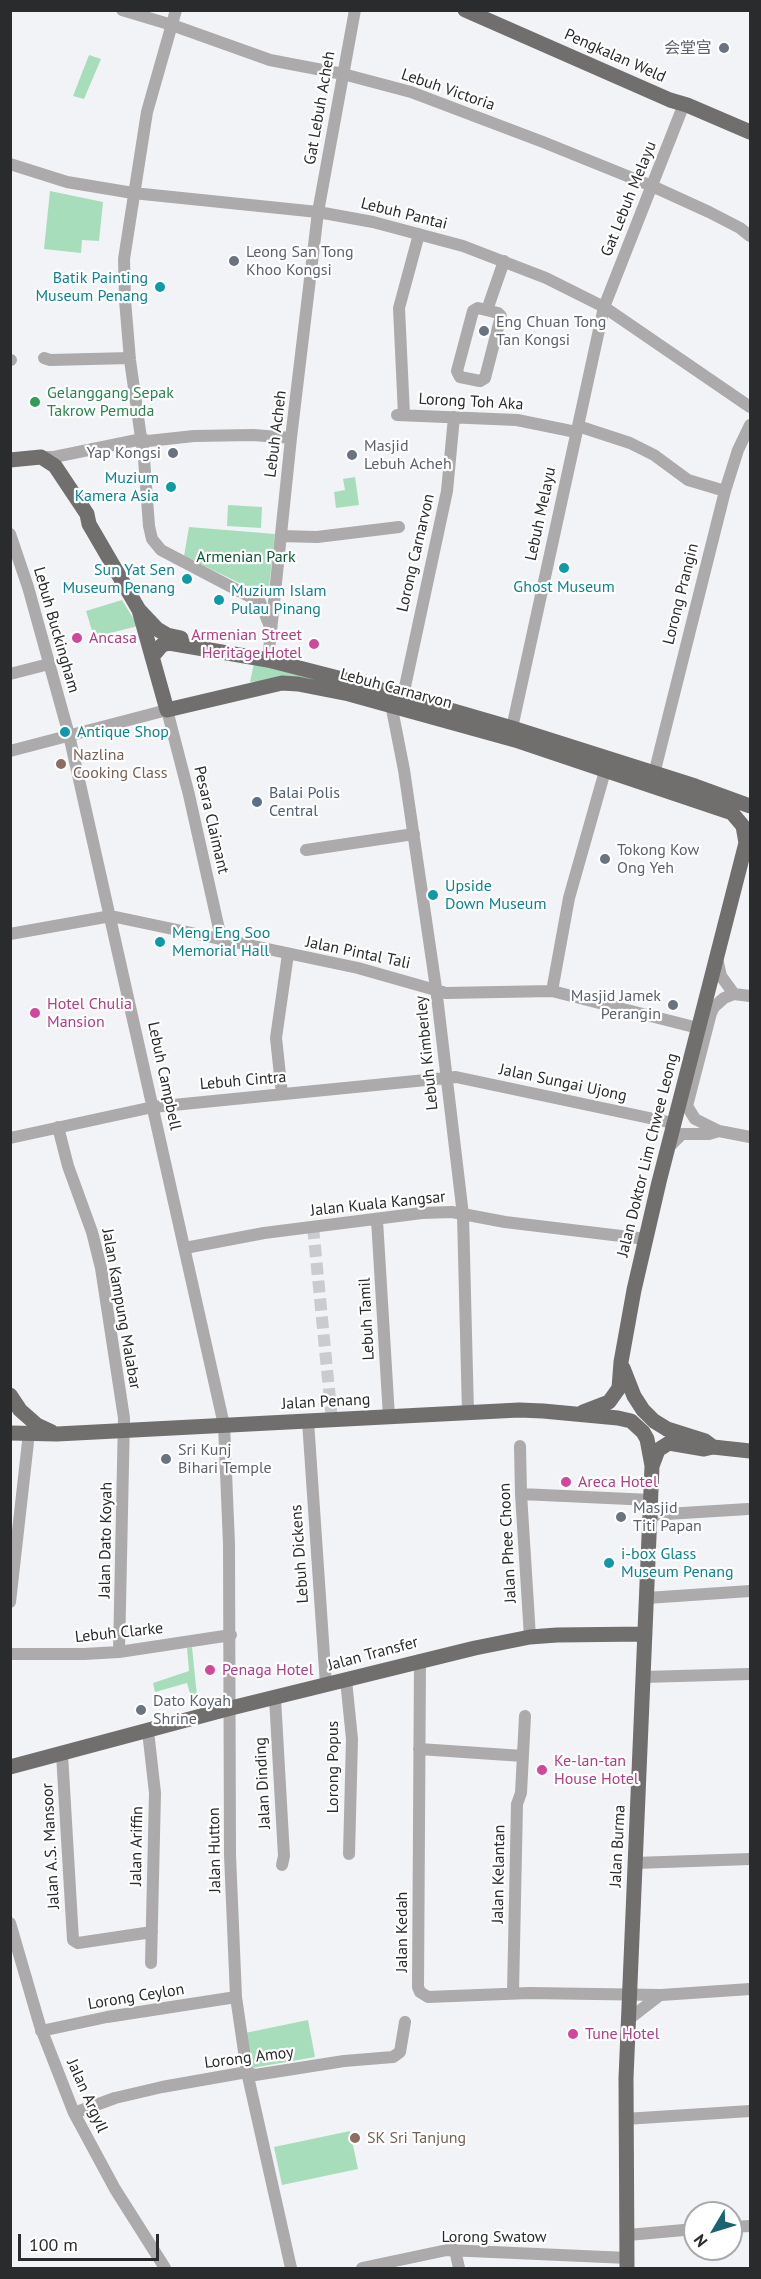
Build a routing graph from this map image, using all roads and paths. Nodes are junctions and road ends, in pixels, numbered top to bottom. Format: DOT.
graph roads {
  1 [pos="122,10"];
  2 [pos="176,10"];
  3 [pos="355,10"];
  4 [pos="465,10"];
  5 [pos="172,25"];
  6 [pos="343,74"];
  7 [pos="684,104"];
  8 [pos="750,132"];
  9 [pos="10,164"];
  10 [pos="652,186"];
  11 [pos="133,193"];
  12 [pos="318,212"];
  13 [pos="419,234"];
  14 [pos="750,236"];
  15 [pos="504,261"];
  16 [pos="604,307"];
  17 [pos="487,310"];
  18 [pos="44,358"];
  19 [pos="130,358"];
  20 [pos="750,407"];
  21 [pos="454,417"];
  22 [pos="750,425"];
  23 [pos="577,429"];
  24 [pos="291,438"];
  25 [pos="142,439"];
  26 [pos="41,457"];
  27 [pos="10,460"];
  28 [pos="10,470"];
  29 [pos="725,491"];
  30 [pos="90,524"];
  31 [pos="399,527"];
  32 [pos="10,534"];
  33 [pos="281,536"];
  34 [pos="275,595"];
  35 [pos="260,602"];
  36 [pos="139,610"];
  37 [pos="271,629"];
  38 [pos="205,648"];
  39 [pos="152,657"];
  40 [pos="268,660"];
  41 [pos="49,664"];
  42 [pos="10,674"];
  43 [pos="394,698"];
  44 [pos="167,710"];
  45 [pos="512,728"];
  46 [pos="69,735"];
  47 [pos="10,751"];
  48 [pos="605,771"];
  49 [pos="654,774"];
  50 [pos="750,806"];
  51 [pos="750,824"];
  52 [pos="414,834"];
  53 [pos="747,843"];
  54 [pos="306,850"];
  55 [pos="750,861"];
  56 [pos="740,873"];
  57 [pos="111,916"];
  58 [pos="10,934"];
  59 [pos="221,938"];
  60 [pos="288,954"];
  61 [pos="717,958"];
  62 [pos="436,988"];
  63 [pos="552,992"];
  64 [pos="734,994"];
  65 [pos="750,996"];
  66 [pos="698,1028"];
  67 [pos="446,1078"];
  68 [pos="282,1094"];
  69 [pos="153,1107"];
  70 [pos="673,1123"];
  71 [pos="58,1127"];
  72 [pos="719,1131"];
  73 [pos="10,1137"];
  74 [pos="750,1137"];
  75 [pos="667,1149"];
  76 [pos="463,1215"];
  77 [pos="377,1220"];
  78 [pos="646,1239"];
  79 [pos="185,1248"];
  80 [pos="621,1362"];
  81 [pos="10,1395"];
  82 [pos="468,1413"];
  83 [pos="580,1413"];
  84 [pos="389,1417"];
  85 [pos="308,1421"];
  86 [pos="224,1425"];
  87 [pos="640,1429"];
  88 [pos="125,1430"];
  89 [pos="10,1433"];
  90 [pos="28,1433"];
  91 [pos="57,1434"];
  92 [pos="520,1446"];
  93 [pos="713,1447"];
  94 [pos="750,1451"];
  95 [pos="652,1466"];
  96 [pos="521,1494"];
  97 [pos="650,1507"];
  98 [pos="748,1509"];
  99 [pos="750,1591"];
  100 [pos="647,1598"];
  101 [pos="10,1602"];
  102 [pos="645,1634"];
  103 [pos="231,1635"];
  104 [pos="530,1637"];
  105 [pos="119,1652"];
  106 [pos="10,1654"];
  107 [pos="420,1660"];
  108 [pos="750,1674"];
  109 [pos="644,1677"];
  110 [pos="346,1680"];
  111 [pos="326,1685"];
  112 [pos="275,1698"];
  113 [pos="231,1708"];
  114 [pos="525,1716"];
  115 [pos="148,1731"];
  116 [pos="419,1749"];
  117 [pos="62,1754"];
  118 [pos="523,1756"];
  119 [pos="10,1767"];
  120 [pos="349,1854"];
  121 [pos="750,1859"];
  122 [pos="635,1863"];
  123 [pos="282,1866"];
  124 [pos="10,1923"];
  125 [pos="152,1932"];
  126 [pos="151,1963"];
  127 [pos="750,1989"];
  128 [pos="513,1993"];
  129 [pos="630,1995"];
  130 [pos="661,1995"];
  131 [pos="236,1997"];
  132 [pos="629,2019"];
  133 [pos="405,2022"];
  134 [pos="42,2031"];
  135 [pos="247,2072"];
  136 [pos="750,2111"];
  137 [pos="74,2113"];
  138 [pos="625,2119"];
  139 [pos="683,2230"];
  140 [pos="628,2235"];
  141 [pos="455,2250"];
  142 [pos="627,2263"];
  143 [pos="165,2268"];
  144 [pos="291,2268"];
  145 [pos="363,2268"];
  146 [pos="459,2268"];
  1 -- 5 [label="street, Lebuh Victoria"];
  2 -- 5 [label="street"];
  3 -- 6 [label="street, Gat Lebuh Acheh"];
  4 -- 7 [label="main road, Pengkalan Weld"];
  5 -- 6 [label="street, Lebuh Victoria"];
  5 -- 11 [label="street"];
  6 -- 10 [label="street, Lebuh Victoria"];
  6 -- 12 [label="street, Gat Lebuh Acheh"];
  7 -- 8 [label="main road, Pengkalan Weld"];
  7 -- 10 [label="street, Gat Lebuh Melayu"];
  9 -- 11 [label="street, Lebuh Pantai"];
  10 -- 14 [label="street, Lebuh Victoria"];
  10 -- 16 [label="street, Gat Lebuh Melayu"];
  11 -- 12 [label="street, Lebuh Pantai"];
  11 -- 19 [label="street"];
  12 -- 13 [label="street, Lebuh Pantai"];
  12 -- 24 [label="street, Lebuh Acheh"];
  13 -- 15 [label="street, Lebuh Pantai"];
  13 -- 21 [label="street, Lorong Toh Aka"];
  15 -- 16 [label="street, Lebuh Pantai"];
  15 -- 17 [label="street"];
  16 -- 20 [label="street, Lebuh Pantai"];
  16 -- 23 [label="street, Lebuh Melayu"];
  17 -- 17 [label="street"];
  18 -- 19 [label="street"];
  19 -- 25 [label="street"];
  21 -- 23 [label="street, Lorong Toh Aka"];
  21 -- 43 [label="street, Lorong Carnarvon"];
  22 -- 29 [label="street, Lorong Prangin"];
  23 -- 29 [label="street, Lorong Toh Aka"];
  23 -- 45 [label="street, Lebuh Melayu"];
  24 -- 25 [label="street"];
  24 -- 33 [label="street, Lebuh Acheh"];
  25 -- 26 [label="street"];
  25 -- 35 [label="street"];
  26 -- 27 [label="main road"];
  26 -- 30 [label="main road"];
  28 -- 30 [label="main road"];
  29 -- 49 [label="street, Lorong Prangin"];
  30 -- 36 [label="main road"];
  31 -- 33 [label="street"];
  32 -- 41 [label="street, Lebuh Buckingham"];
  33 -- 34 [label="street, Lebuh Acheh"];
  34 -- 35 [label="street"];
  34 -- 37 [label="street, Lebuh Acheh"];
  35 -- 37 [label="street"];
  36 -- 38 [label="main road, Lebuh Carnarvon"];
  36 -- 39 [label="main road"];
  37 -- 40 [label="street, Lebuh Acheh"];
  38 -- 39 [label="main road, Lebuh Carnarvon"];
  38 -- 40 [label="main road, Lebuh Carnarvon"];
  39 -- 44 [label="main road"];
  40 -- 43 [label="main road, Lebuh Carnarvon"];
  41 -- 42 [label="street"];
  41 -- 46 [label="street, Lebuh Buckingham"];
  43 -- 44 [label="main road, Lebuh Carnarvon"];
  43 -- 45 [label="main road, Lebuh Carnarvon"];
  43 -- 48 [label="main road, Lebuh Carnarvon"];
  43 -- 52 [label="street, Lebuh Kimberley"];
  44 -- 46 [label="street, Lebuh Carnarvon"];
  44 -- 59 [label="street, Pesara Claimant"];
  45 -- 49 [label="main road, Lebuh Carnarvon"];
  46 -- 47 [label="street, Lebuh Carnarvon"];
  46 -- 57 [label="street, Lebuh Campbell"];
  48 -- 53 [label="main road, Lebuh Carnarvon"];
  48 -- 63 [label="street"];
  49 -- 50 [label="main road, Lebuh Carnarvon"];
  51 -- 53 [label="main road, Jalan Doktor Lim Chwee Leong"];
  52 -- 54 [label="street"];
  52 -- 62 [label="street, Lebuh Kimberley"];
  53 -- 56 [label="main road, Jalan Doktor Lim Chwee Leong"];
  55 -- 56 [label="main road"];
  56 -- 61 [label="main road, Jalan Doktor Lim Chwee Leong"];
  57 -- 58 [label="street, Jalan Pintal Tali"];
  57 -- 59 [label="street, Jalan Pintal Tali"];
  57 -- 69 [label="street, Lebuh Campbell"];
  59 -- 60 [label="street, Jalan Pintal Tali"];
  60 -- 62 [label="street, Jalan Pintal Tali"];
  60 -- 68 [label="street"];
  61 -- 64 [label="street"];
  61 -- 66 [label="main road, Jalan Doktor Lim Chwee Leong"];
  62 -- 63 [label="street, Jalan Pintal Tali"];
  62 -- 67 [label="street, Lebuh Kimberley"];
  63 -- 66 [label="street, Jalan Pintal Tali"];
  64 -- 65 [label="street"];
  64 -- 72 [label="street"];
  66 -- 70 [label="main road, Jalan Doktor Lim Chwee Leong"];
  67 -- 68 [label="street, Lebuh Cintra"];
  67 -- 70 [label="street, Jalan Sungai Ujong"];
  67 -- 76 [label="street, Lebuh Kimberley"];
  68 -- 69 [label="street, Lebuh Cintra"];
  69 -- 71 [label="street, Lebuh Cintra"];
  69 -- 79 [label="street, Lebuh Campbell"];
  70 -- 75 [label="main road, Jalan Doktor Lim Chwee Leong"];
  71 -- 73 [label="street, Lebuh Cintra"];
  71 -- 88 [label="street, Jalan Kampung Malabar"];
  72 -- 74 [label="street"];
  72 -- 75 [label="street"];
  75 -- 78 [label="main road, Jalan Doktor Lim Chwee Leong"];
  76 -- 77 [label="street, Jalan Kuala Kangsar"];
  76 -- 78 [label="street, Jalan Kuala Kangsar"];
  76 -- 82 [label="street, Lebuh Kimberley"];
  77 -- 79 [label="street, Jalan Kuala Kangsar"];
  77 -- 84 [label="street, Lebuh Tamil"];
  78 -- 80 [label="main road, Jalan Doktor Lim Chwee Leong"];
  79 -- 86 [label="street, Lebuh Campbell"];
  80 -- 83 [label="main road, Jalan Doktor Lim Chwee Leong"];
  80 -- 93 [label="main road"];
  81 -- 91 [label="main road"];
  82 -- 83 [label="main road, Jalan Penang"];
  82 -- 84 [label="main road, Jalan Penang"];
  83 -- 87 [label="main road, Jalan Penang"];
  84 -- 85 [label="main road, Jalan Penang"];
  85 -- 86 [label="main road, Jalan Penang"];
  85 -- 111 [label="street, Lebuh Dickens"];
  86 -- 88 [label="main road, Jalan Penang"];
  86 -- 103 [label="street, Jalan Hutton"];
  87 -- 95 [label="main road, Jalan Burma"];
  88 -- 91 [label="main road, Jalan Penang"];
  88 -- 105 [label="street, Jalan Dato Koyah"];
  89 -- 90 [label="main road, Jalan Penang"];
  90 -- 91 [label="main road, Jalan Penang"];
  90 -- 101 [label="street"];
  92 -- 96 [label="street, Jalan Phee Choon"];
  93 -- 94 [label="main road"];
  93 -- 95 [label="main road"];
  95 -- 97 [label="main road, Jalan Burma"];
  96 -- 97 [label="street"];
  96 -- 104 [label="street, Jalan Phee Choon"];
  97 -- 98 [label="street"];
  97 -- 100 [label="main road, Jalan Burma"];
  99 -- 100 [label="street"];
  100 -- 102 [label="main road, Jalan Burma"];
  102 -- 104 [label="main road, Jalan Transfer"];
  102 -- 109 [label="main road, Jalan Burma"];
  103 -- 105 [label="street, Lebuh Clarke"];
  103 -- 113 [label="street, Jalan Hutton"];
  104 -- 107 [label="main road, Jalan Transfer"];
  105 -- 106 [label="street, Lebuh Clarke"];
  107 -- 110 [label="main road, Jalan Transfer"];
  107 -- 116 [label="street, Jalan Kedah"];
  108 -- 109 [label="street"];
  109 -- 122 [label="main road, Jalan Burma"];
  110 -- 111 [label="main road, Jalan Transfer"];
  110 -- 120 [label="street, Lorong Popus"];
  111 -- 112 [label="main road, Jalan Transfer"];
  112 -- 113 [label="main road, Jalan Transfer"];
  112 -- 123 [label="street, Jalan Dinding"];
  113 -- 115 [label="main road, Jalan Transfer"];
  113 -- 131 [label="street, Jalan Hutton"];
  114 -- 118 [label="street, Jalan Kelantan"];
  115 -- 117 [label="main road, Jalan Transfer"];
  115 -- 125 [label="street, Jalan Ariffin"];
  116 -- 118 [label="street"];
  116 -- 128 [label="street, Jalan Kedah"];
  117 -- 119 [label="main road, Jalan Transfer"];
  117 -- 125 [label="street, Jalan A.S. Mansoor"];
  118 -- 128 [label="street, Jalan Kelantan"];
  121 -- 122 [label="street"];
  122 -- 129 [label="main road, Jalan Burma"];
  124 -- 134 [label="street, Jalan Argyll"];
  125 -- 126 [label="street, Jalan Ariffin"];
  127 -- 130 [label="street, Jalan Kedah"];
  128 -- 129 [label="street, Jalan Kedah"];
  129 -- 130 [label="street, Jalan Kedah"];
  129 -- 132 [label="main road, Jalan Burma"];
  130 -- 132 [label="street"];
  131 -- 134 [label="street, Lorong Ceylon"];
  131 -- 135 [label="street, Jalan Hutton"];
  132 -- 138 [label="main road, Jalan Burma"];
  133 -- 135 [label="street, Lorong Amoy"];
  134 -- 137 [label="street, Jalan Argyll"];
  135 -- 137 [label="street, Lorong Amoy"];
  135 -- 144 [label="street, Jalan Hutton"];
  136 -- 138 [label="street"];
  137 -- 143 [label="street, Jalan Argyll"];
  138 -- 140 [label="main road, Jalan Burma"];
  139 -- 140 [label="street"];
  140 -- 142 [label="main road, Jalan Burma"];
  141 -- 142 [label="street, Lorong Swatow"];
  141 -- 145 [label="street, Lorong Swatow"];
  141 -- 146 [label="street"];
}
